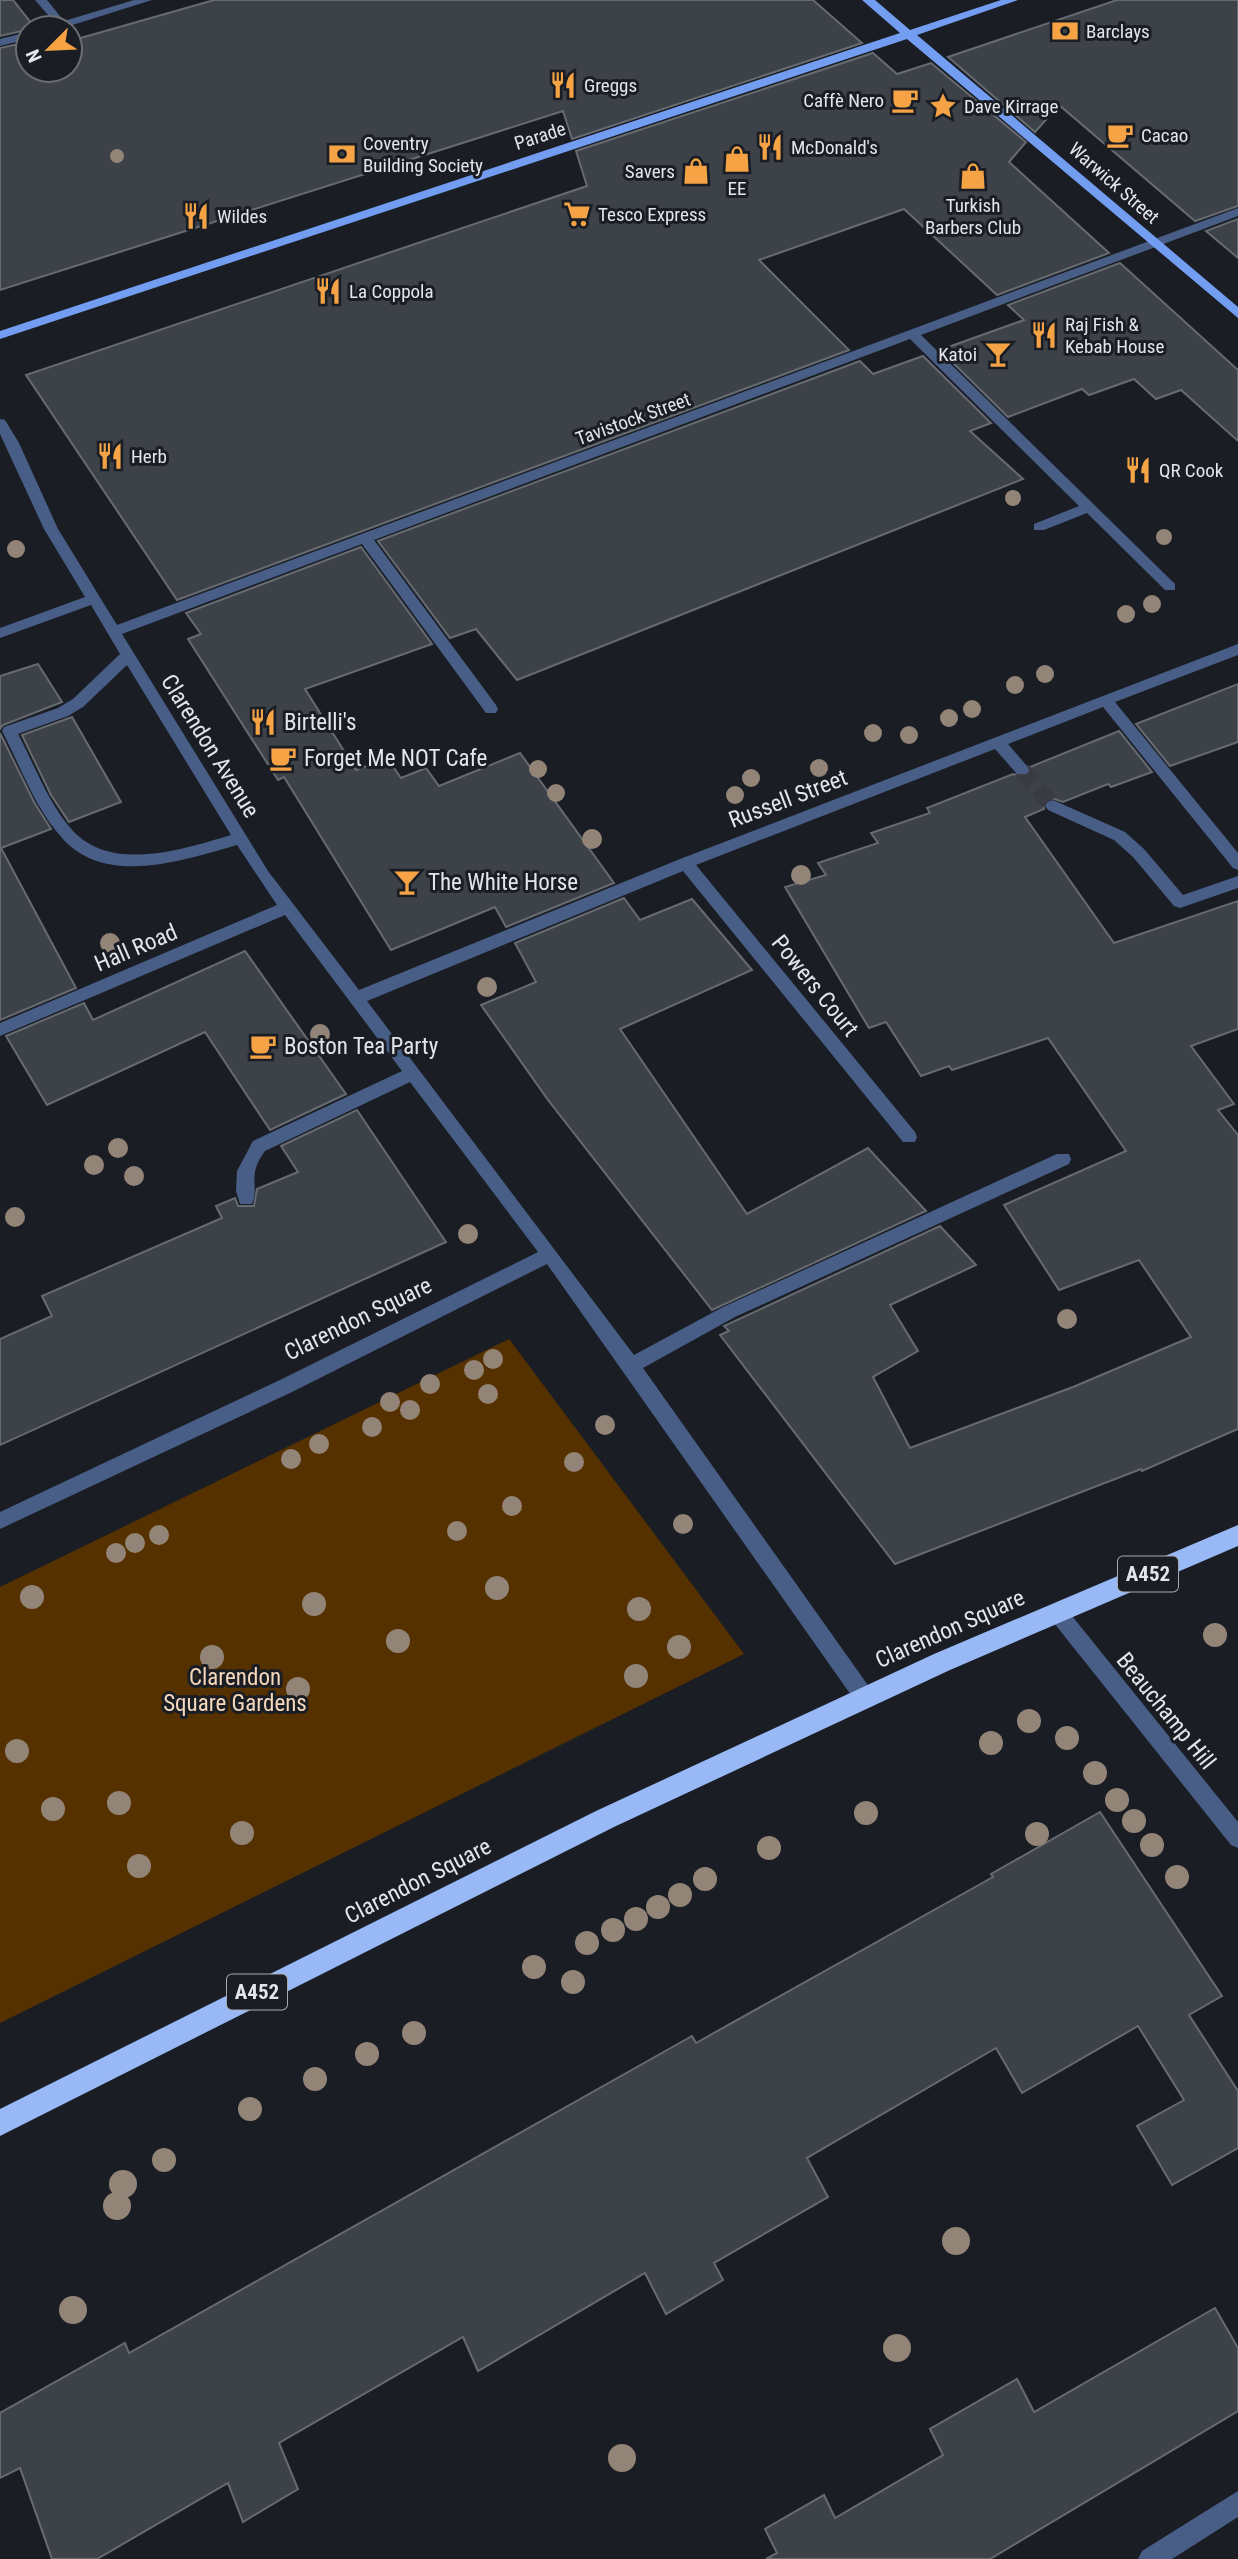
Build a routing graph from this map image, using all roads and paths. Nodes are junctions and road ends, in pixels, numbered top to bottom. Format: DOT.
graph roads {
  1 [pos="146,0"];
  2 [pos="868,0"];
  3 [pos="1012,0"];
  4 [pos="84,19"];
  5 [pos="908,34"];
  6 [pos="1238,212"];
  7 [pos="1155,243"];
  8 [pos="1238,314"];
  9 [pos="913,334"];
  10 [pos="0,335"];
  11 [pos="0,423"];
  12 [pos="1089,507"];
  13 [pos="1039,527"];
  14 [pos="366,539"];
  15 [pos="1170,587"];
  16 [pos="93,599"];
  17 [pos="113,632"];
  18 [pos="0,633"];
  19 [pos="1238,649"];
  20 [pos="127,656"];
  21 [pos="1106,701"];
  22 [pos="491,709"];
  23 [pos="998,742"];
  24 [pos="1022,770"];
  25 [pos="1053,806"];
  26 [pos="240,838"];
  27 [pos="685,863"];
  28 [pos="1238,864"];
  29 [pos="1238,882"];
  30 [pos="289,907"];
  31 [pos="356,998"];
  32 [pos="0,1030"];
  33 [pos="413,1073"];
  34 [pos="909,1137"];
  35 [pos="1063,1159"];
  36 [pos="246,1199"];
  37 [pos="550,1254"];
  38 [pos="632,1365"];
  39 [pos="0,1521"];
  40 [pos="1238,1535"];
  41 [pos="1057,1612"];
  42 [pos="865,1698"];
  43 [pos="1238,1838"];
  44 [pos="0,2123"];
  45 [pos="1238,2503"];
  46 [pos="1150,2559"];
  1 -- 4 [label="street"];
  2 -- 5 [label="main road, Warwick Street"];
  3 -- 5 [label="main road, Parade"];
  5 -- 7 [label="main road, Warwick Street"];
  5 -- 10 [label="main road, Parade"];
  6 -- 7 [label="street, Tavistock Street"];
  7 -- 8 [label="main road, Warwick Street"];
  7 -- 9 [label="street, Tavistock Street"];
  9 -- 12 [label="street"];
  9 -- 14 [label="street, Tavistock Street"];
  11 -- 16 [label="street, Clarendon Avenue"];
  12 -- 13 [label="street"];
  12 -- 15 [label="street"];
  14 -- 17 [label="street, Tavistock Street"];
  14 -- 22 [label="street"];
  16 -- 17 [label="street, Clarendon Avenue"];
  16 -- 18 [label="street"];
  17 -- 20 [label="street, Clarendon Avenue"];
  19 -- 21 [label="street, Russell Street"];
  20 -- 26 [label="street, Clarendon Avenue"];
  20 -- 26 [label="street"];
  21 -- 23 [label="street, Russell Street"];
  21 -- 28 [label="street"];
  23 -- 24 [label="street"];
  23 -- 27 [label="street, Russell Street"];
  25 -- 29 [label="street"];
  26 -- 30 [label="street, Clarendon Avenue"];
  27 -- 31 [label="street, Russell Street"];
  27 -- 34 [label="street, Powers Court"];
  30 -- 31 [label="street, Clarendon Avenue"];
  30 -- 32 [label="street, Hall Road"];
  31 -- 33 [label="street, Clarendon Avenue"];
  33 -- 36 [label="street"];
  33 -- 37 [label="street, Clarendon Square"];
  35 -- 38 [label="street"];
  37 -- 38 [label="street, Clarendon Square"];
  37 -- 39 [label="street, Clarendon Square"];
  38 -- 42 [label="street, Clarendon Square"];
  40 -- 41 [label="highway, A452"];
  41 -- 42 [label="highway, Clarendon Square / A452"];
  41 -- 43 [label="street, Beauchamp Hill"];
  42 -- 44 [label="highway, Clarendon Square / A452"];
  45 -- 46 [label="street"];
}
